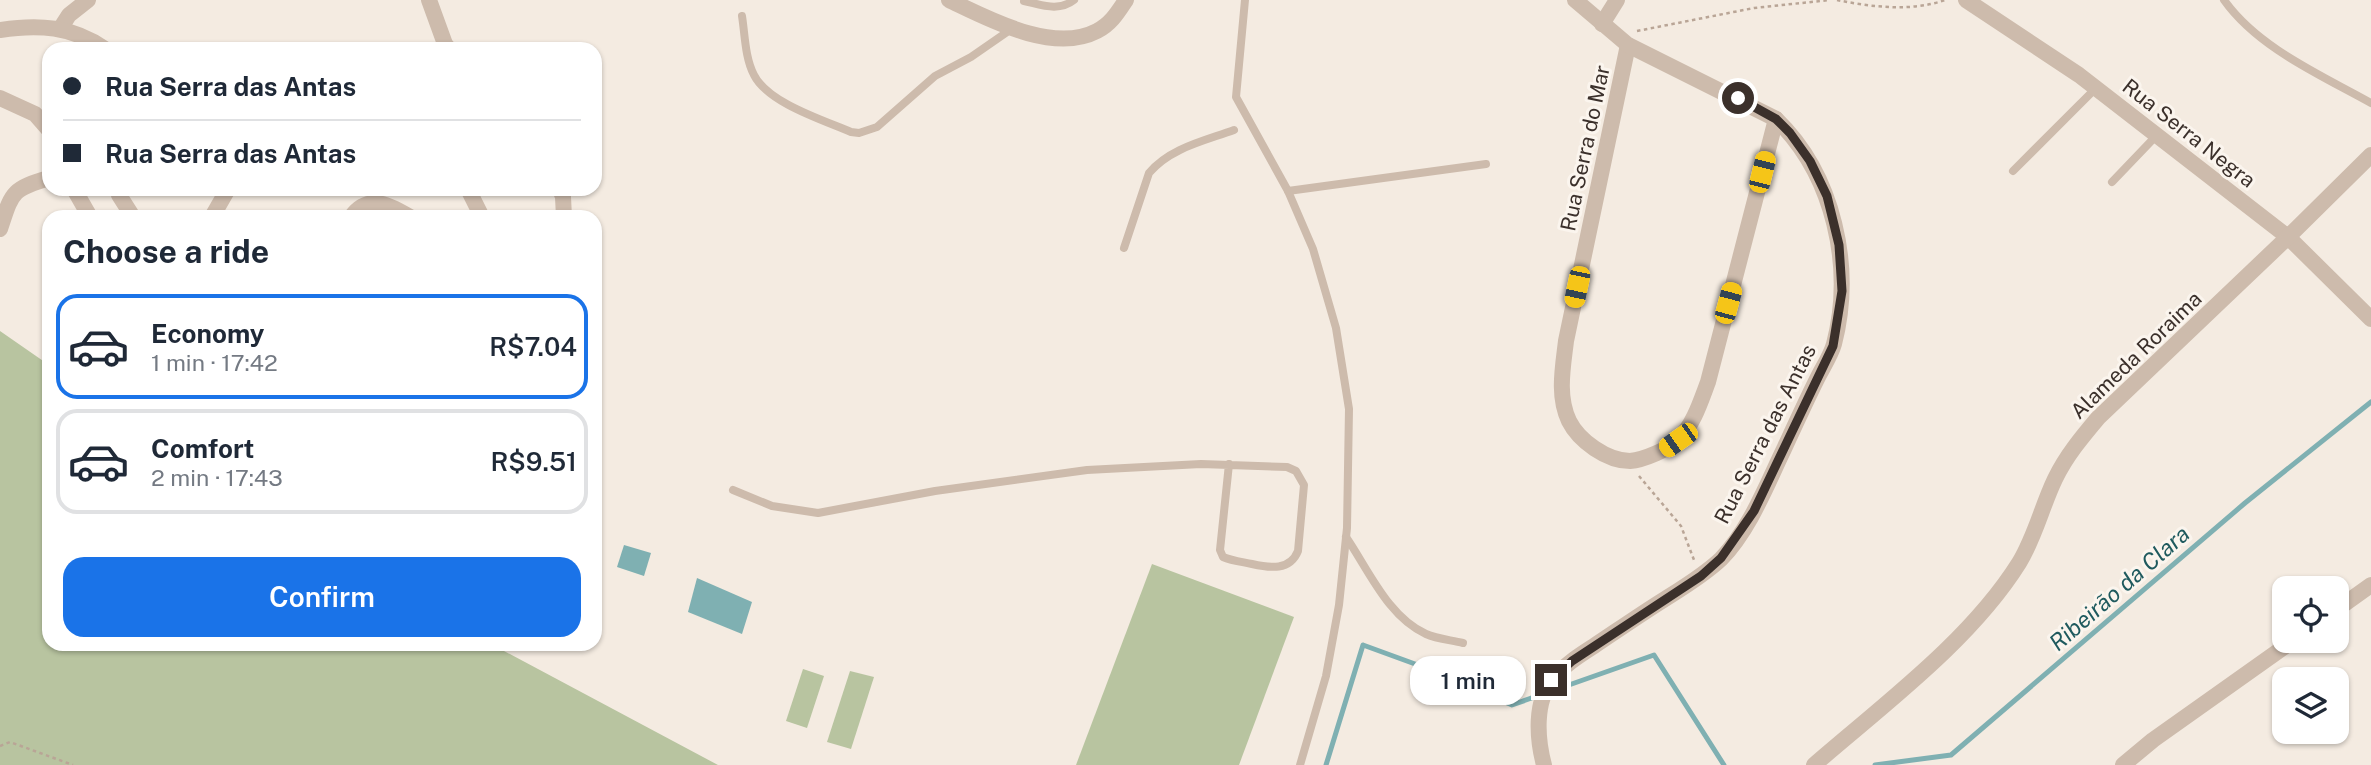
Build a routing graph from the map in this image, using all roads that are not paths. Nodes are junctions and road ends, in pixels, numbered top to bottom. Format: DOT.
graph roads {
  1 [pos="88,0"];
  2 [pos="429,0"];
  3 [pos="949,0"];
  4 [pos="1074,0"];
  5 [pos="1126,0"];
  6 [pos="1245,0"];
  7 [pos="1575,0"];
  8 [pos="1617,0"];
  9 [pos="1966,0"];
  10 [pos="2224,0"];
  11 [pos="1024,1"];
  12 [pos="742,16"];
  13 [pos="60,29"];
  14 [pos="1608,29"];
  15 [pos="0,30"];
  16 [pos="1010,30"];
  17 [pos="92,42"];
  18 [pos="444,42"];
  19 [pos="1628,45"];
  20 [pos="2096,88"];
  21 [pos="0,98"];
  22 [pos="2371,103"];
  23 [pos="1776,119"];
  24 [pos="42,122"];
  25 [pos="1234,130"];
  26 [pos="2157,135"];
  27 [pos="2371,155"];
  28 [pos="1486,164"];
  29 [pos="2013,171"];
  30 [pos="42,180"];
  31 [pos="2112,182"];
  32 [pos="1288,191"];
  33 [pos="358,210"];
  34 [pos="393,210"];
  35 [pos="0,229"];
  36 [pos="2288,237"];
  37 [pos="1124,248"];
  38 [pos="2371,319"];
  39 [pos="1228,464"];
  40 [pos="733,490"];
  41 [pos="1346,537"];
  42 [pos="2371,585"];
  43 [pos="2349,601"];
  44 [pos="1463,643"];
  45 [pos="2276,653"];
  46 [pos="1300,765"];
  47 [pos="1544,765"];
  48 [pos="1814,765"];
  49 [pos="2123,765"];
  1 -- 13 [label="street"];
  2 -- 18 [label="street"];
  3 -- 16 [label="street"];
  4 -- 11 [label="lane"];
  5 -- 16 [label="street"];
  6 -- 32 [label="lane"];
  7 -- 14 [label="street, Rua Serra das Antas"];
  8 -- 14 [label="street"];
  9 -- 20 [label="street, Rua Serra Negra"];
  10 -- 22 [label="lane"];
  12 -- 16 [label="lane"];
  13 -- 15 [label="street"];
  13 -- 17 [label="street"];
  14 -- 19 [label="street, Rua Serra das Antas"];
  19 -- 23 [label="street, Rua Serra das Antas"];
  19 -- 23 [label="street, Rua Serra do Mar"];
  20 -- 26 [label="street, Rua Serra Negra"];
  20 -- 29 [label="lane"];
  21 -- 24 [label="street"];
  23 -- 47 [label="street, Rua Serra das Antas"];
  25 -- 37 [label="lane"];
  26 -- 31 [label="lane"];
  26 -- 36 [label="street, Rua Serra Negra"];
  27 -- 36 [label="street, Alameda Roraima"];
  28 -- 32 [label="lane"];
  30 -- 35 [label="street"];
  32 -- 41 [label="lane"];
  33 -- 34 [label="street"];
  36 -- 38 [label="street, Rua Serra Negra"];
  36 -- 48 [label="street, Alameda Roraima"];
  39 -- 39 [label="lane"];
  39 -- 40 [label="lane"];
  41 -- 44 [label="lane"];
  41 -- 46 [label="lane"];
  42 -- 43 [label="street"];
  45 -- 49 [label="street"];
}
